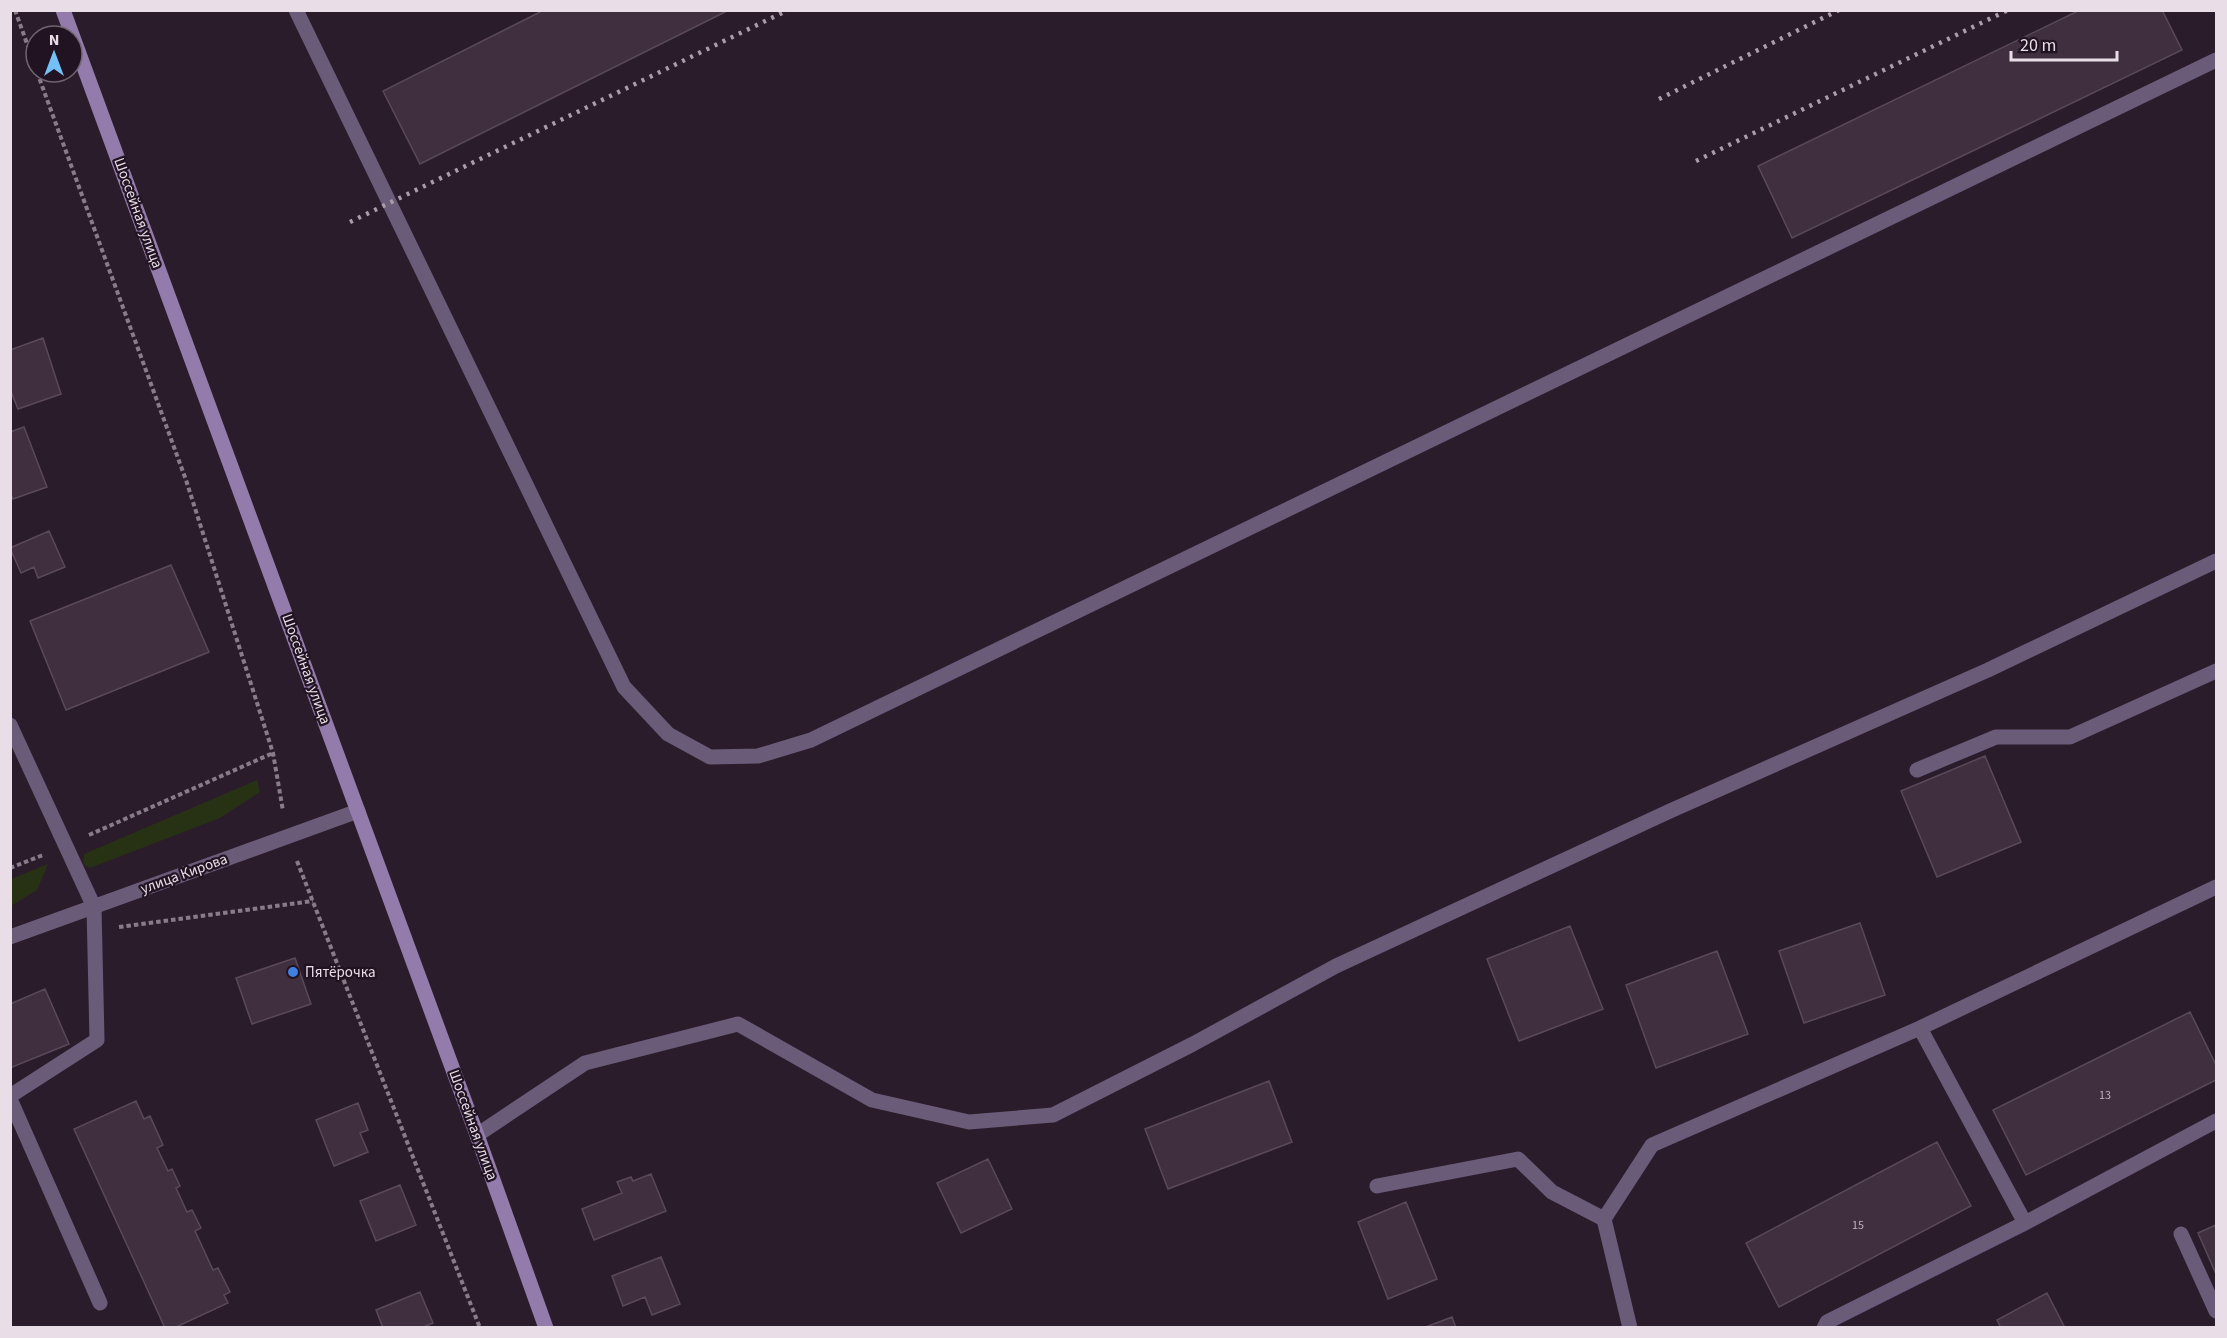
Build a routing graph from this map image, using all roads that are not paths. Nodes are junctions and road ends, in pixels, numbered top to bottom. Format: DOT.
graph roads {
  1 [pos="63,10"];
  2 [pos="296,10"];
  3 [pos="2217,60"];
  4 [pos="2217,561"];
  5 [pos="2217,671"];
  6 [pos="10,725"];
  7 [pos="1917,770"];
  8 [pos="358,811"];
  9 [pos="2217,887"];
  10 [pos="94,907"];
  11 [pos="10,938"];
  12 [pos="1920,1028"];
  13 [pos="10,1098"];
  14 [pos="2217,1121"];
  15 [pos="477,1135"];
  16 [pos="1377,1186"];
  17 [pos="1604,1219"];
  18 [pos="2025,1222"];
  19 [pos="2181,1234"];
  20 [pos="100,1303"];
  21 [pos="2217,1311"];
  22 [pos="546,1328"];
  23 [pos="1630,1328"];
  24 [pos="1824,1328"];
  1 -- 8 [label="main road, Шоссейная улица"];
  2 -- 3 [label="street"];
  4 -- 15 [label="street"];
  5 -- 7 [label="street"];
  6 -- 10 [label="street"];
  8 -- 10 [label="street, улица Кирова"];
  8 -- 15 [label="main road, Шоссейная улица"];
  9 -- 12 [label="street"];
  10 -- 11 [label="street, улица Кирова"];
  10 -- 13 [label="street"];
  12 -- 17 [label="street"];
  12 -- 18 [label="street"];
  13 -- 20 [label="street"];
  14 -- 18 [label="street"];
  15 -- 22 [label="main road, Шоссейная улица"];
  16 -- 17 [label="street"];
  17 -- 23 [label="street"];
  18 -- 24 [label="street"];
  19 -- 21 [label="street"];
}
